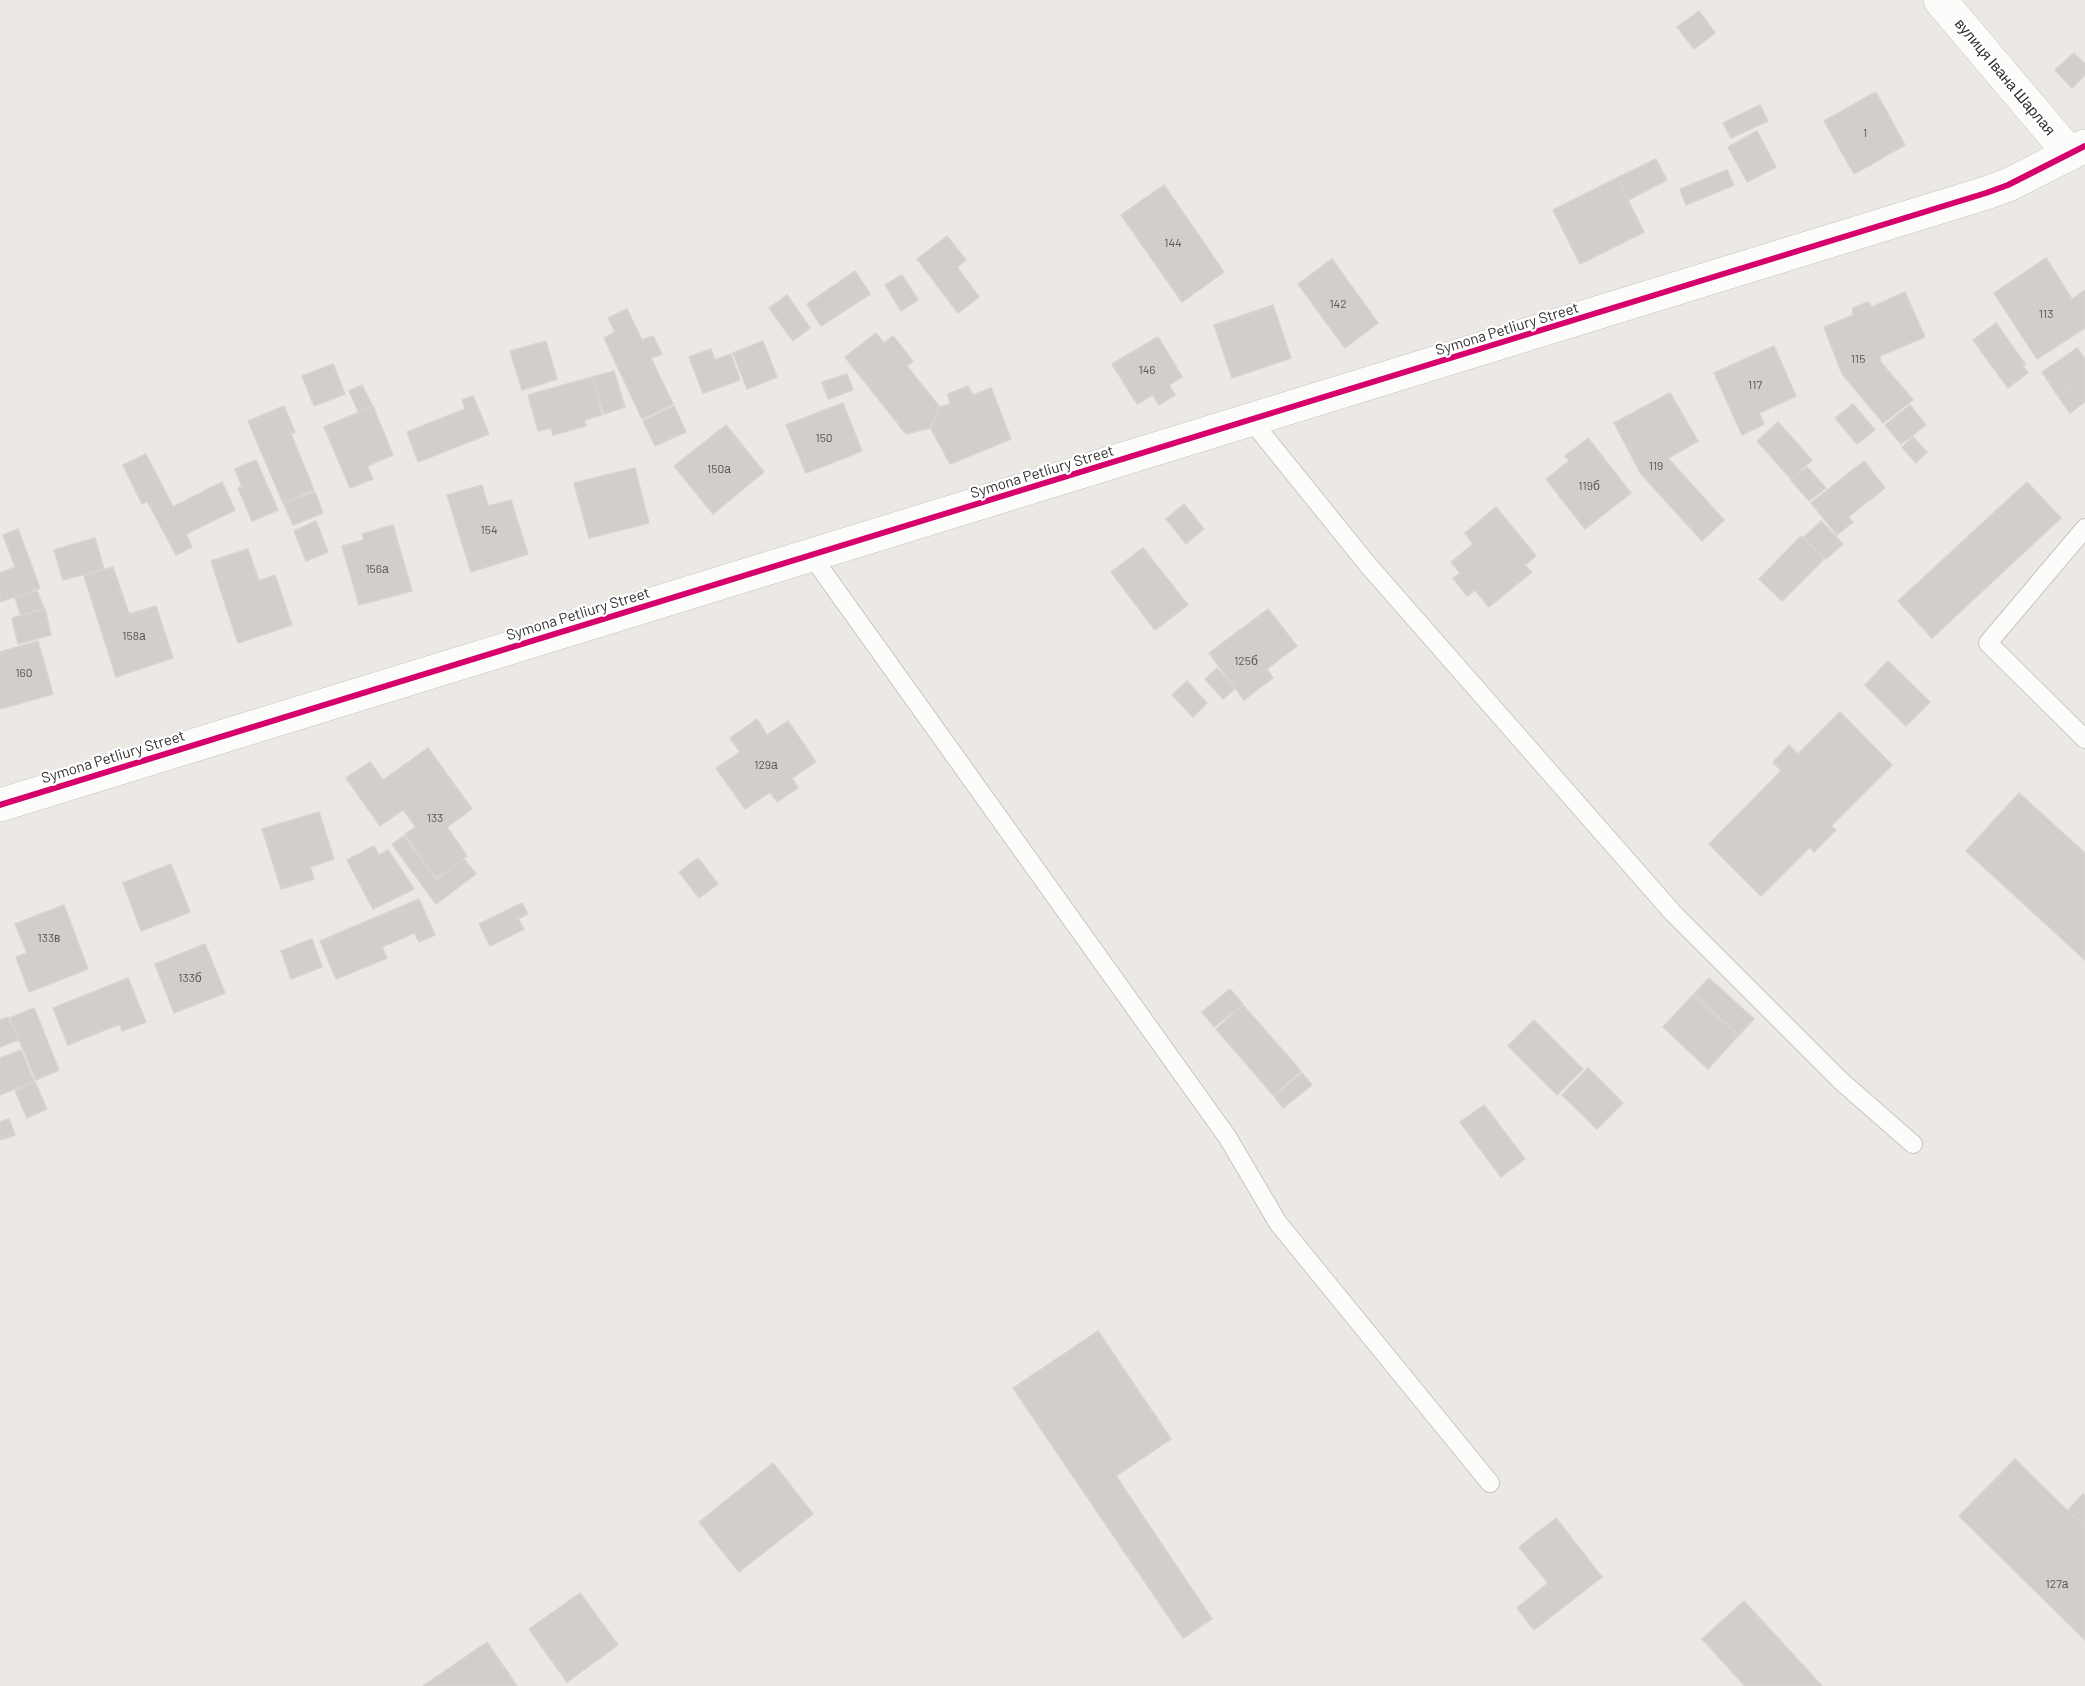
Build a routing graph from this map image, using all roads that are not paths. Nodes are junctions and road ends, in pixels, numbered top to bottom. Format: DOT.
graph roads {
  1 [pos="1940,0"];
  2 [pos="2078,150"];
  3 [pos="1251,420"];
  4 [pos="2085,528"];
  5 [pos="811,555"];
  6 [pos="2085,739"];
  7 [pos="0,805"];
  8 [pos="1913,1143"];
  9 [pos="1490,1483"];
  1 -- 2 [label="street, вулиця Івана Шарлая"];
  2 -- 3 [label="street, Symona Petliury Street"];
  3 -- 5 [label="street, Symona Petliury Street"];
  3 -- 8 [label="lane"];
  4 -- 6 [label="lane"];
  5 -- 7 [label="street, Symona Petliury Street"];
  5 -- 9 [label="lane"];
}
